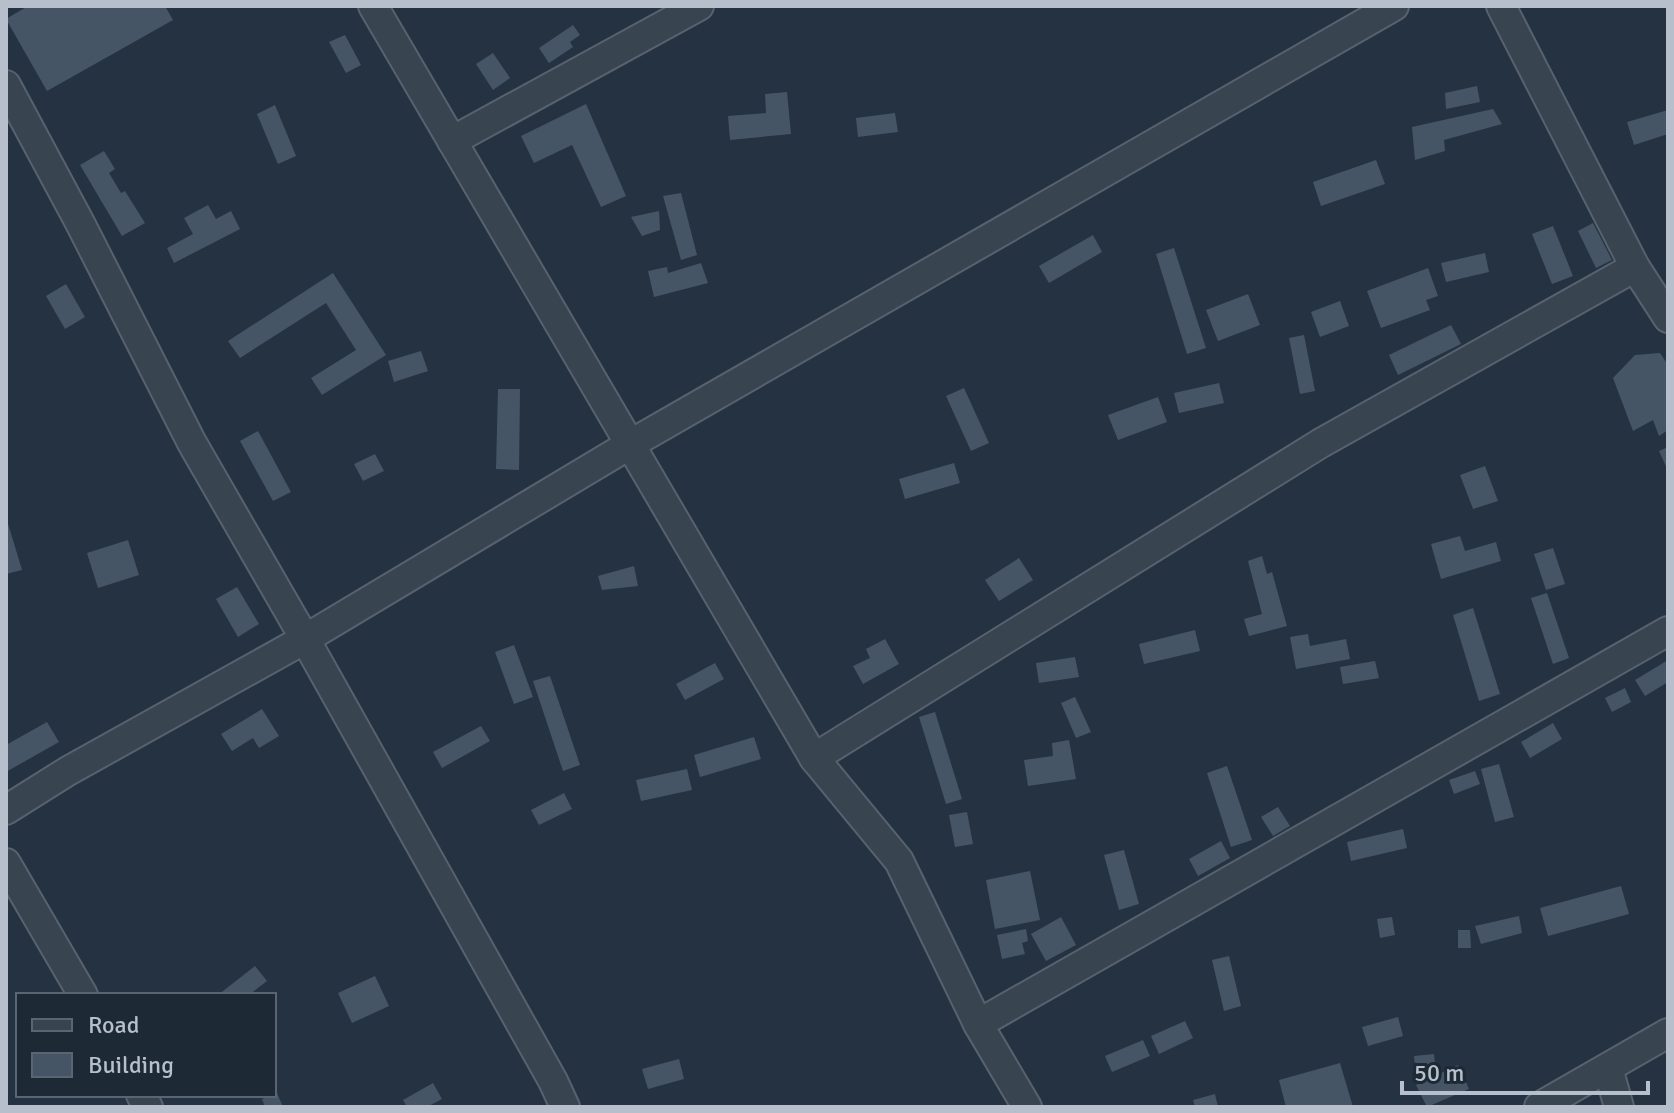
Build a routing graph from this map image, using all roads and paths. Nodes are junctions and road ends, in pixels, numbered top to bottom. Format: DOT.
graph roads {
  1 [pos="373,6"];
  2 [pos="699,6"];
  3 [pos="1394,6"];
  4 [pos="1501,6"];
  5 [pos="6,85"];
  6 [pos="452,141"];
  7 [pos="1635,267"];
  8 [pos="1668,318"];
  9 [pos="629,445"];
  10 [pos="1668,631"];
  11 [pos="305,639"];
  12 [pos="814,758"];
  13 [pos="6,810"];
  14 [pos="6,863"];
  15 [pos="82,993"];
  16 [pos="978,1024"];
  17 [pos="1668,1033"];
  18 [pos="1608,1068"];
  19 [pos="565,1107"];
  20 [pos="1027,1107"];
  21 [pos="1539,1107"];
  22 [pos="1619,1107"];
  1 -- 6 [label="street"];
  2 -- 6 [label="street"];
  3 -- 9 [label="street"];
  4 -- 7 [label="street"];
  5 -- 11 [label="street"];
  6 -- 9 [label="street"];
  7 -- 8 [label="street"];
  7 -- 12 [label="street"];
  9 -- 11 [label="street"];
  9 -- 12 [label="street"];
  10 -- 16 [label="street"];
  11 -- 13 [label="street"];
  11 -- 19 [label="street"];
  12 -- 16 [label="street"];
  14 -- 15 [label="street"];
  16 -- 20 [label="street"];
  17 -- 18 [label="street"];
  18 -- 21 [label="street"];
  18 -- 22 [label="street"];
}
